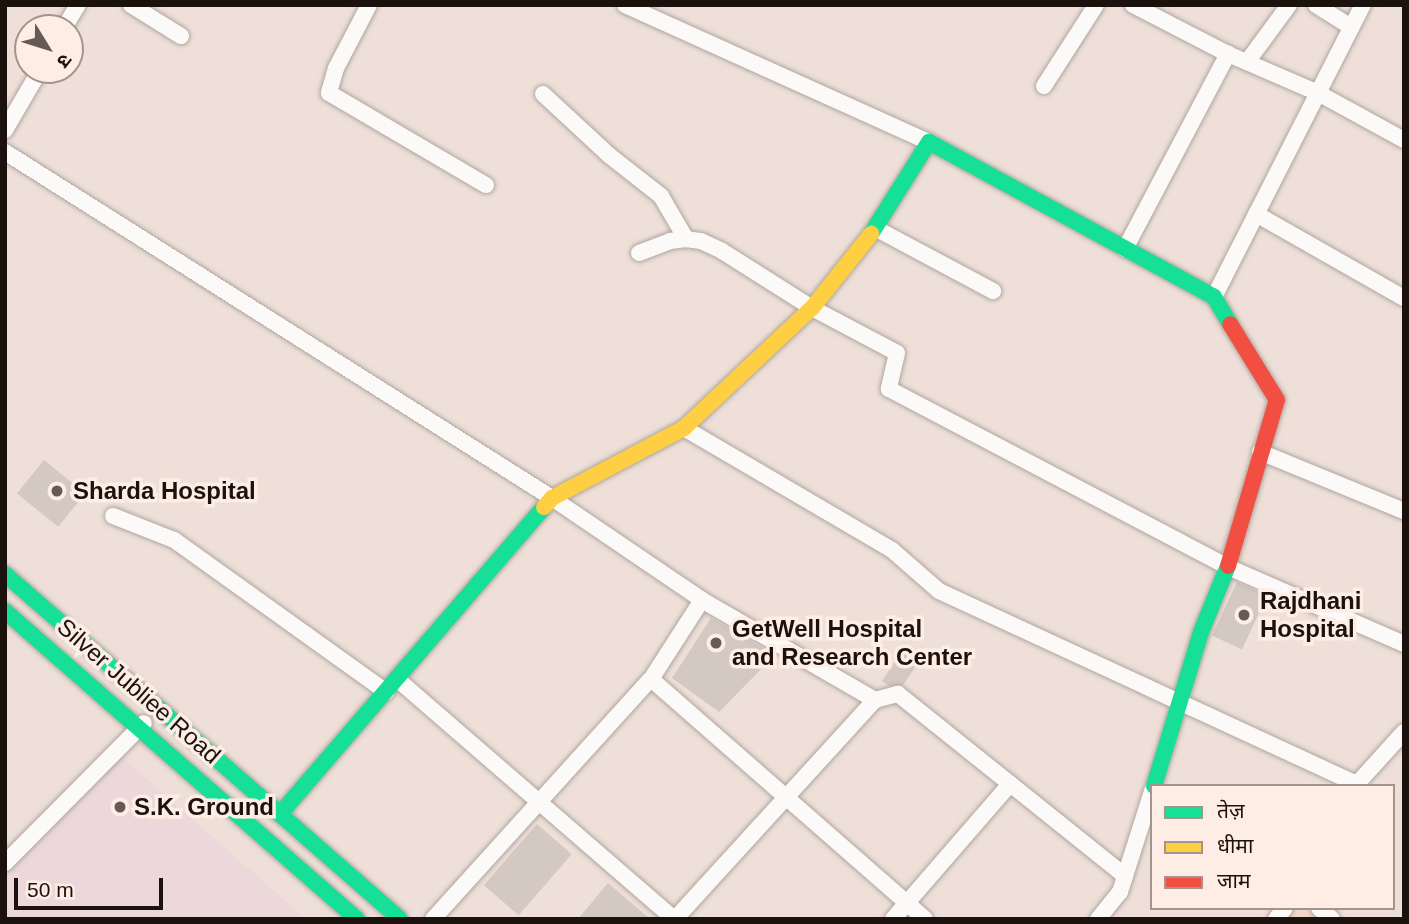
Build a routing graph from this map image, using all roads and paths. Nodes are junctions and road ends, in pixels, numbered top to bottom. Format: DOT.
graph roads {
  1 [pos="131,5"];
  2 [pos="369,5"];
  3 [pos="625,5"];
  4 [pos="1096,5"];
  5 [pos="1133,5"];
  6 [pos="1289,5"];
  7 [pos="1316,5"];
  8 [pos="1363,5"];
  9 [pos="1351,27"];
  10 [pos="181,36"];
  11 [pos="1228,54"];
  12 [pos="1247,62"];
  13 [pos="32,84"];
  14 [pos="1044,86"];
  15 [pos="1318,93"];
  16 [pos="543,94"];
  17 [pos="5,130"];
  18 [pos="1404,140"];
  19 [pos="929,142"];
  20 [pos="5,152"];
  21 [pos="486,185"];
  22 [pos="1256,214"];
  23 [pos="875,228"];
  24 [pos="686,239"];
  25 [pos="1125,249"];
  26 [pos="639,253"];
  27 [pos="993,291"];
  28 [pos="1213,297"];
  29 [pos="1404,298"];
  30 [pos="812,307"];
  31 [pos="684,428"];
  32 [pos="1260,452"];
  33 [pos="552,498"];
  34 [pos="1404,511"];
  35 [pos="113,516"];
  36 [pos="1228,567"];
  37 [pos="5,574"];
  38 [pos="702,600"];
  39 [pos="5,611"];
  40 [pos="1404,643"];
  41 [pos="651,680"];
  42 [pos="391,686"];
  43 [pos="875,700"];
  44 [pos="1180,702"];
  45 [pos="158,708"];
  46 [pos="139,728"];
  47 [pos="1403,735"];
  48 [pos="1010,784"];
  49 [pos="1154,784"];
  50 [pos="1353,784"];
  51 [pos="1356,784"];
  52 [pos="786,797"];
  53 [pos="1150,797"];
  54 [pos="539,802"];
  55 [pos="280,814"];
  56 [pos="5,863"];
  57 [pos="1125,876"];
  58 [pos="907,903"];
  59 [pos="357,919"];
  60 [pos="400,919"];
  61 [pos="433,919"];
  62 [pos="674,919"];
  63 [pos="893,919"];
  64 [pos="925,919"];
  65 [pos="1098,919"];
  1 -- 10 [label="street"];
  2 -- 21 [label="street"];
  3 -- 19 [label="street"];
  4 -- 14 [label="street"];
  5 -- 11 [label="street"];
  6 -- 12 [label="street"];
  7 -- 9 [label="street"];
  8 -- 9 [label="street"];
  9 -- 15 [label="street"];
  11 -- 12 [label="street"];
  11 -- 25 [label="street"];
  12 -- 15 [label="street"];
  13 -- 17 [label="street"];
  15 -- 18 [label="street"];
  15 -- 22 [label="street"];
  16 -- 24 [label="street"];
  19 -- 23 [label="street"];
  19 -- 25 [label="street"];
  20 -- 33 [label="street"];
  22 -- 28 [label="street"];
  22 -- 29 [label="street"];
  23 -- 27 [label="street"];
  23 -- 30 [label="street"];
  24 -- 26 [label="street"];
  24 -- 30 [label="street"];
  25 -- 28 [label="street"];
  28 -- 32 [label="street"];
  30 -- 31 [label="street"];
  30 -- 36 [label="street"];
  31 -- 33 [label="street"];
  31 -- 44 [label="street"];
  32 -- 34 [label="street"];
  32 -- 36 [label="street"];
  33 -- 38 [label="street"];
  33 -- 42 [label="street"];
  35 -- 42 [label="street"];
  36 -- 40 [label="street"];
  36 -- 44 [label="street"];
  37 -- 45 [label="street, Silver Jubliee Road"];
  38 -- 41 [label="street"];
  38 -- 43 [label="street"];
  39 -- 46 [label="street"];
  41 -- 52 [label="street"];
  41 -- 54 [label="street"];
  42 -- 54 [label="street"];
  42 -- 55 [label="street"];
  43 -- 48 [label="street"];
  43 -- 52 [label="street"];
  44 -- 49 [label="street"];
  44 -- 50 [label="street"];
  45 -- 46 [label="street"];
  45 -- 55 [label="street, Silver Jubliee Road"];
  46 -- 56 [label="street"];
  46 -- 59 [label="street"];
  47 -- 51 [label="street"];
  48 -- 57 [label="street"];
  48 -- 58 [label="street"];
  52 -- 58 [label="street"];
  52 -- 62 [label="street"];
  53 -- 57 [label="street"];
  54 -- 61 [label="street"];
  54 -- 62 [label="street"];
  55 -- 60 [label="street, Silver Jubliee Road"];
  57 -- 65 [label="street"];
  58 -- 63 [label="street"];
  58 -- 64 [label="street"];
}
